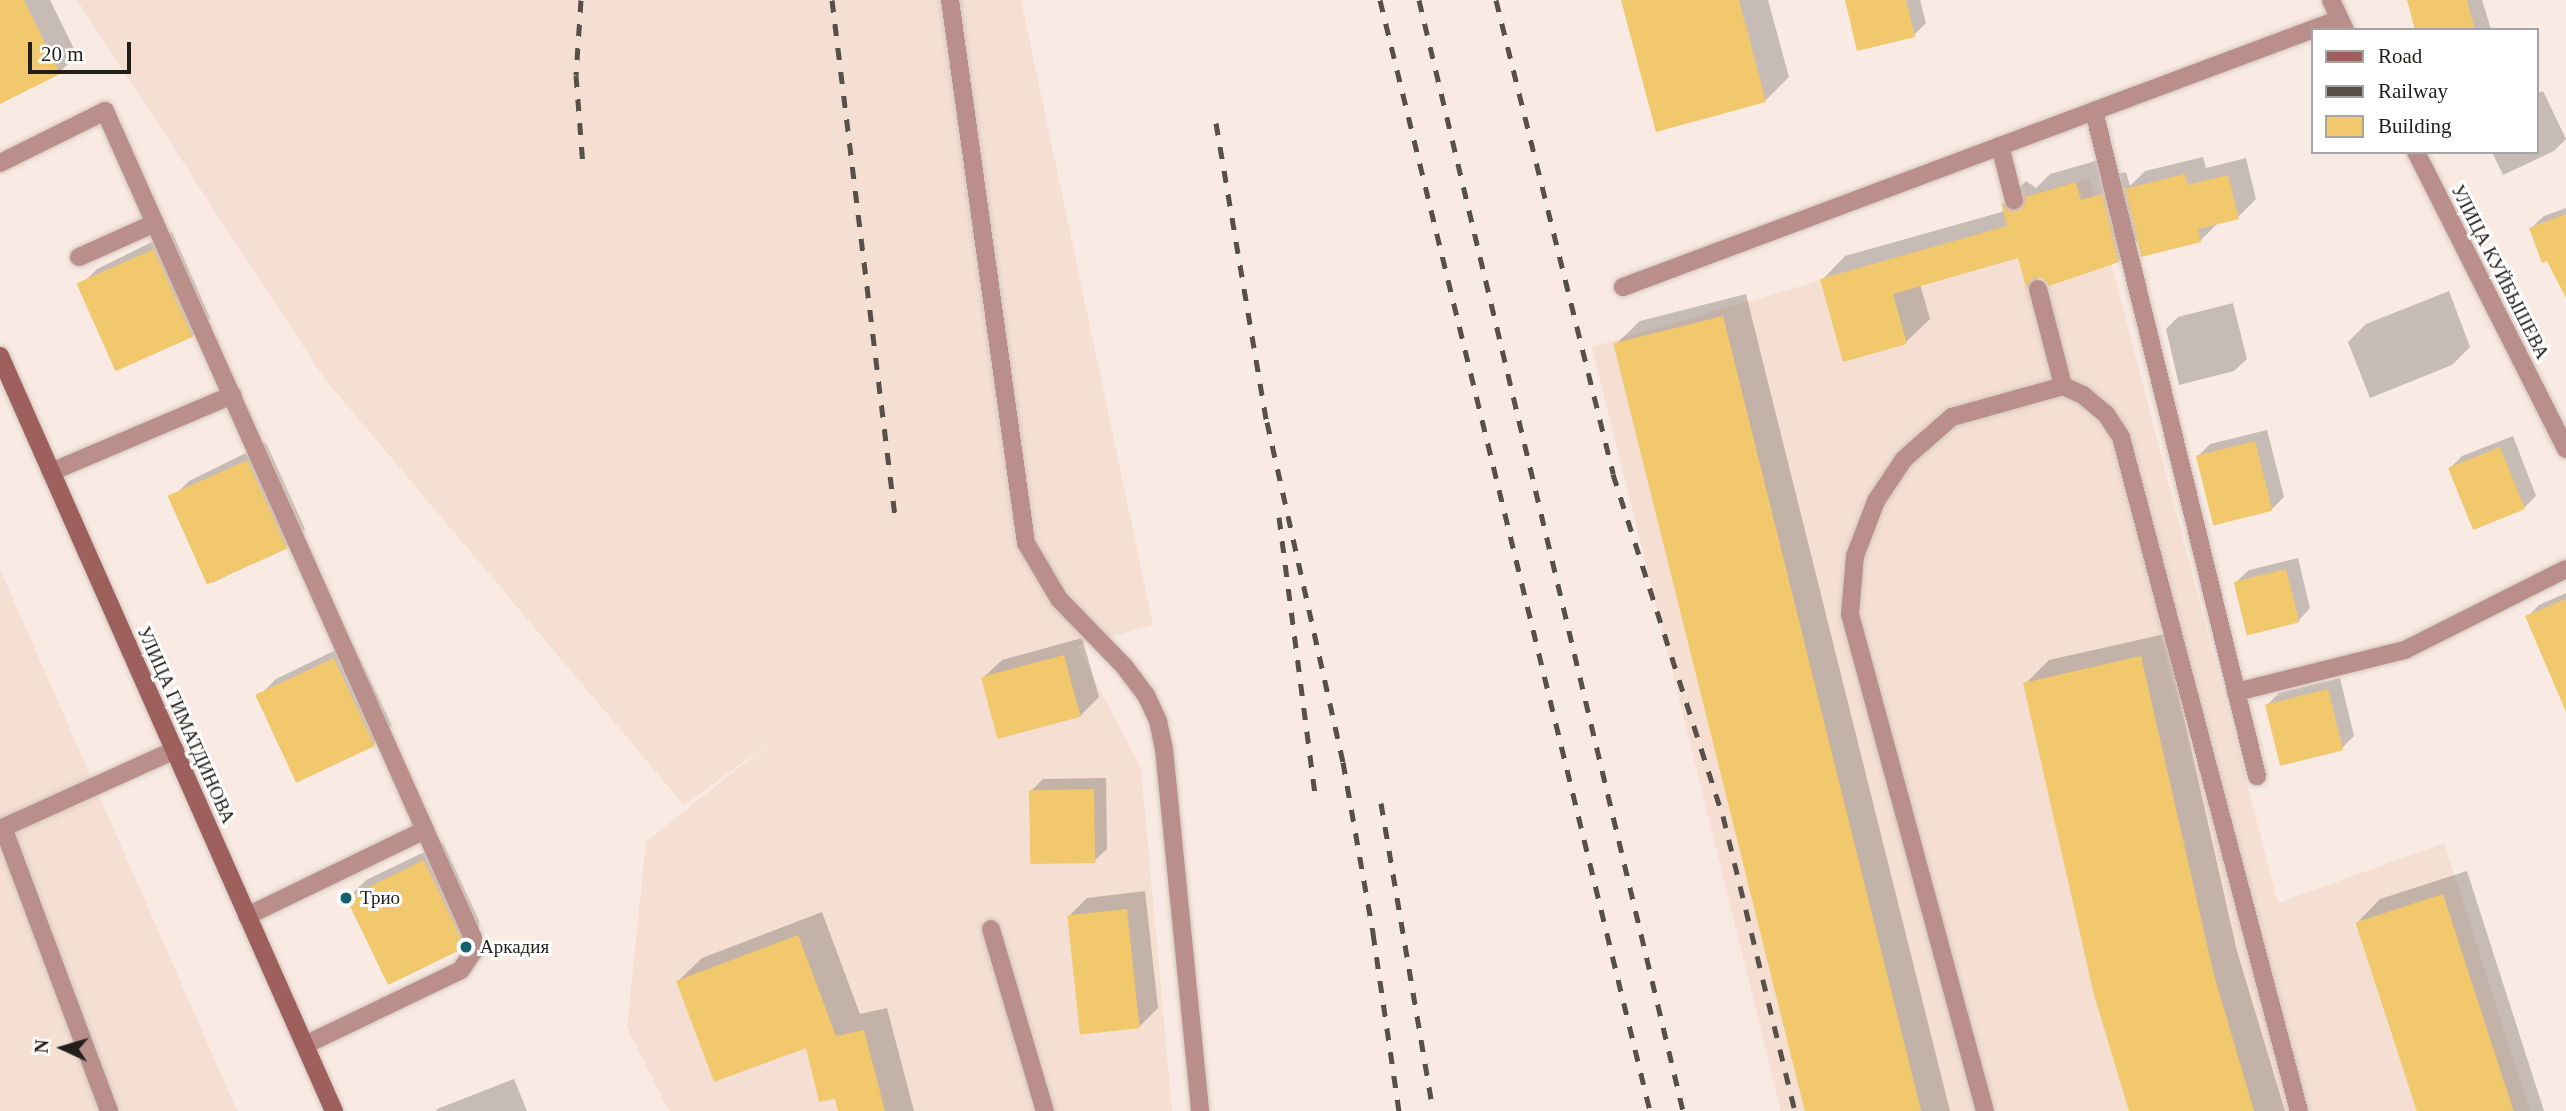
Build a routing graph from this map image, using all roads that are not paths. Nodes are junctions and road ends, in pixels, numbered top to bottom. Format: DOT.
graph roads {
  1 [pos="950,0"];
  2 [pos="2331,0"];
  3 [pos="2342,24"];
  4 [pos="2310,35"];
  5 [pos="2094,111"];
  6 [pos="2000,146"];
  7 [pos="2417,154"];
  8 [pos="0,163"];
  9 [pos="2014,200"];
  10 [pos="155,223"];
  11 [pos="79,257"];
  12 [pos="1623,287"];
  13 [pos="2038,289"];
  14 [pos="0,356"];
  15 [pos="2063,386"];
  16 [pos="232,395"];
  17 [pos="2566,449"];
  18 [pos="51,472"];
  19 [pos="2566,569"];
  20 [pos="2236,692"];
  21 [pos="175,750"];
  22 [pos="2257,776"];
  23 [pos="2,830"];
  24 [pos="425,830"];
  25 [pos="247,916"];
  26 [pos="991,929"];
  27 [pos="305,1045"];
  28 [pos="109,1111"];
  29 [pos="334,1111"];
  30 [pos="1045,1111"];
  31 [pos="1200,1111"];
  32 [pos="1985,1111"];
  33 [pos="2299,1111"];
  1 -- 31 [label="street"];
  2 -- 3 [label="street"];
  4 -- 5 [label="street"];
  5 -- 6 [label="street"];
  5 -- 20 [label="street"];
  6 -- 9 [label="street"];
  6 -- 12 [label="street"];
  7 -- 17 [label="street, УЛИЦА КУЙБЫШЕВА"];
  8 -- 10 [label="street"];
  10 -- 11 [label="street"];
  10 -- 16 [label="street"];
  13 -- 15 [label="street"];
  14 -- 18 [label="main road, УЛИЦА ГИМАТДИНОВА"];
  15 -- 32 [label="street"];
  15 -- 33 [label="street"];
  16 -- 18 [label="street"];
  16 -- 24 [label="street"];
  18 -- 21 [label="main road, УЛИЦА ГИМАТДИНОВА"];
  19 -- 20 [label="street"];
  20 -- 22 [label="street"];
  21 -- 23 [label="street"];
  21 -- 25 [label="main road, УЛИЦА ГИМАТДИНОВА"];
  23 -- 28 [label="street"];
  24 -- 25 [label="street"];
  24 -- 27 [label="street"];
  25 -- 27 [label="main road, УЛИЦА ГИМАТДИНОВА"];
  26 -- 30 [label="street"];
  27 -- 29 [label="main road, УЛИЦА ГИМАТДИНОВА"];
}
